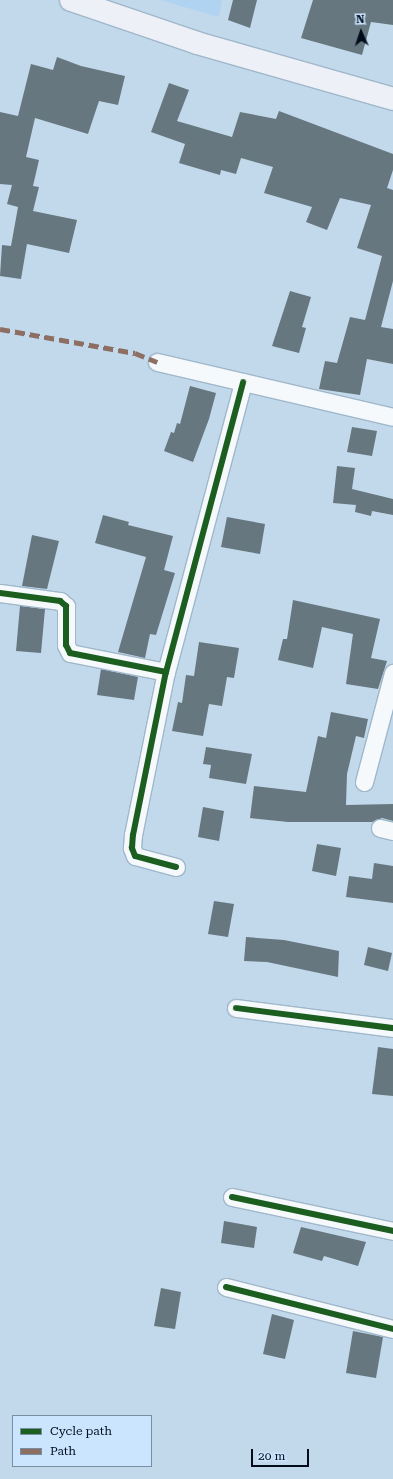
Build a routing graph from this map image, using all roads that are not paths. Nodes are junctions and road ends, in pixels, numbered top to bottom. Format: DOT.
graph roads {
  1 [pos="71,0"];
  2 [pos="393,99"];
  3 [pos="157,362"];
  4 [pos="242,382"];
  5 [pos="393,416"];
  6 [pos="0,593"];
  7 [pos="166,672"];
  8 [pos="393,673"];
  9 [pos="364,782"];
  10 [pos="176,868"];
  11 [pos="236,1008"];
  12 [pos="393,1028"];
  13 [pos="232,1197"];
  14 [pos="393,1231"];
  15 [pos="226,1287"];
  16 [pos="393,1329"];
  1 -- 2 [label="main road"];
  3 -- 4 [label="street"];
  4 -- 5 [label="street"];
  4 -- 7 [label="street"];
  6 -- 7 [label="street"];
  7 -- 10 [label="street"];
  8 -- 9 [label="street"];
  11 -- 12 [label="street"];
  13 -- 14 [label="street"];
  15 -- 16 [label="street"];
}
